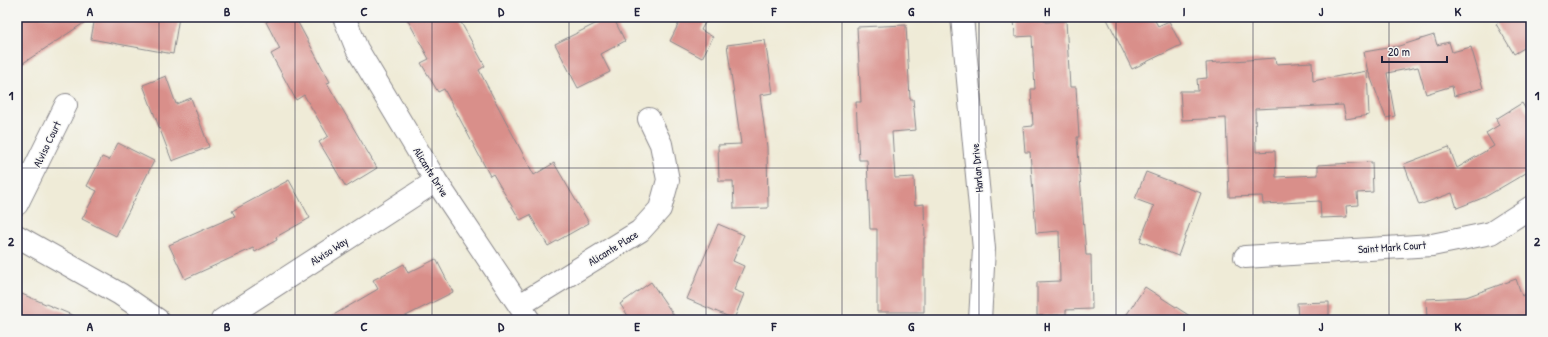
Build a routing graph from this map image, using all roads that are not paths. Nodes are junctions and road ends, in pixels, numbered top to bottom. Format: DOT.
graph roads {
  1 [pos="344,17"];
  2 [pos="962,17"];
  3 [pos="66,105"];
  4 [pos="649,119"];
  5 [pos="436,181"];
  6 [pos="17,204"];
  7 [pos="1531,207"];
  8 [pos="17,236"];
  9 [pos="1244,257"];
  10 [pos="524,312"];
  11 [pos="158,320"];
  12 [pos="222,320"];
  13 [pos="980,320"];
  1 -- 5 [label="street, Alicante Drive"];
  2 -- 13 [label="street, Harlan Drive"];
  3 -- 6 [label="street, Alviso Court"];
  4 -- 10 [label="street, Alicante Place"];
  5 -- 10 [label="street, Alicante Drive"];
  5 -- 12 [label="street, Alviso Way"];
  7 -- 9 [label="street, Saint Mark Court"];
  8 -- 11 [label="street"];
}
